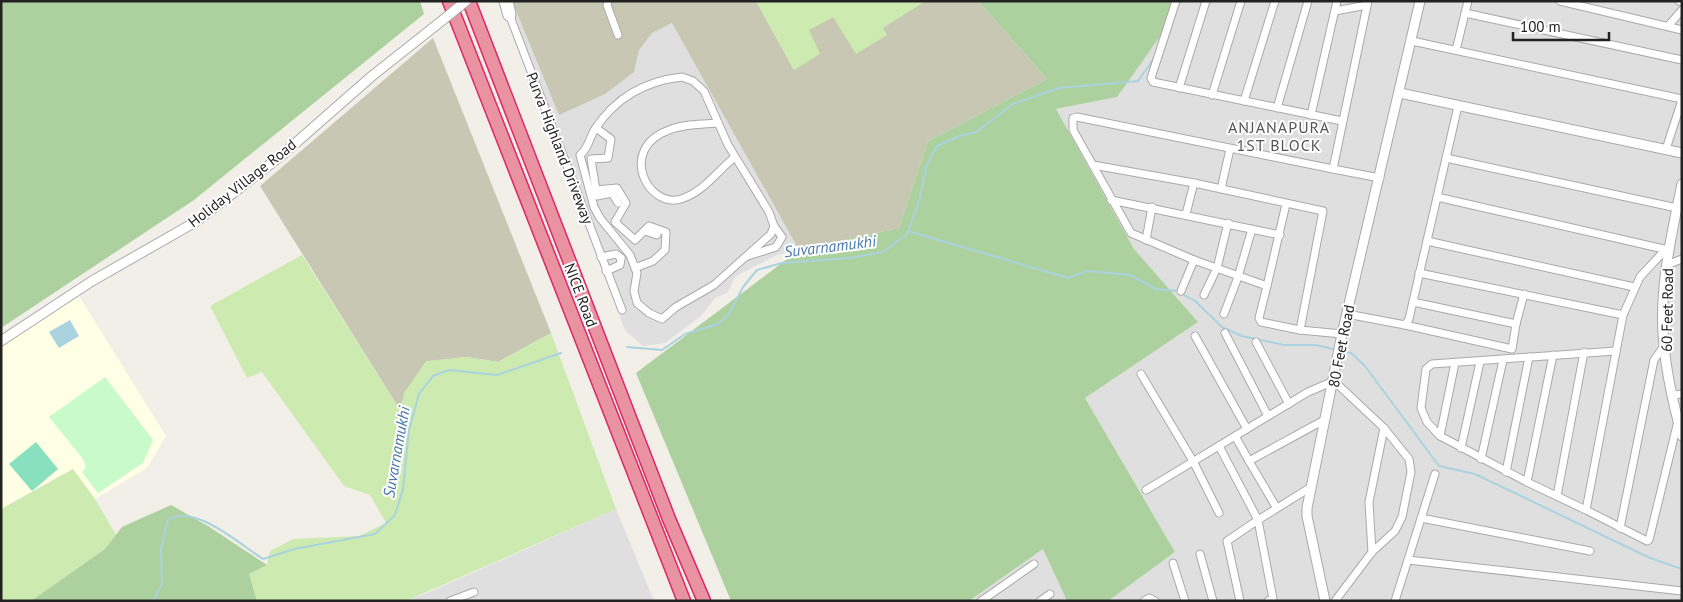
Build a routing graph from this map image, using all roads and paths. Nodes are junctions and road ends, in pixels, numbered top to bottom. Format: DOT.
graph roads {
  1 [pos="449,1"];
  2 [pos="467,1"];
  3 [pos="503,1"];
  4 [pos="509,1"];
  5 [pos="608,1"];
  6 [pos="1176,1"];
  7 [pos="1206,1"];
  8 [pos="1241,1"];
  9 [pos="1275,1"];
  10 [pos="1308,1"];
  11 [pos="1337,1"];
  12 [pos="1420,1"];
  13 [pos="1468,1"];
  14 [pos="1560,1"];
  15 [pos="1368,3"];
  16 [pos="1682,10"];
  17 [pos="1335,11"];
  18 [pos="1465,13"];
  19 [pos="511,19"];
  20 [pos="1668,26"];
  21 [pos="1682,30"];
  22 [pos="618,35"];
  23 [pos="1412,41"];
  24 [pos="1456,50"];
  25 [pos="1682,60"];
  26 [pos="1180,88"];
  27 [pos="1400,93"];
  28 [pos="1212,96"];
  29 [pos="1682,99"];
  30 [pos="1244,101"];
  31 [pos="1458,106"];
  32 [pos="1277,108"];
  33 [pos="1311,115"];
  34 [pos="1342,121"];
  35 [pos="718,123"];
  36 [pos="596,128"];
  37 [pos="1230,149"];
  38 [pos="1666,149"];
  39 [pos="1682,153"];
  40 [pos="735,157"];
  41 [pos="1446,158"];
  42 [pos="1093,165"];
  43 [pos="1332,168"];
  44 [pos="1380,178"];
  45 [pos="1194,183"];
  46 [pos="1682,184"];
  47 [pos="1221,189"];
  48 [pos="596,190"];
  49 [pos="1437,197"];
  50 [pos="1111,200"];
  51 [pos="618,203"];
  52 [pos="1286,204"];
  53 [pos="1152,207"];
  54 [pos="1676,208"];
  55 [pos="1186,214"];
  56 [pos="1228,223"];
  57 [pos="774,226"];
  58 [pos="1252,229"];
  59 [pos="644,231"];
  60 [pos="657,235"];
  61 [pos="1280,235"];
  62 [pos="1146,240"];
  63 [pos="1427,241"];
  64 [pos="1667,250"];
  65 [pos="630,255"];
  66 [pos="745,256"];
  67 [pos="601,257"];
  68 [pos="621,258"];
  69 [pos="1682,259"];
  70 [pos="1194,260"];
  71 [pos="1667,265"];
  72 [pos="635,268"];
  73 [pos="1216,268"];
  74 [pos="606,271"];
  75 [pos="1420,272"];
  76 [pos="1238,277"];
  77 [pos="1267,286"];
  78 [pos="1634,287"];
  79 [pos="1181,291"];
  80 [pos="1524,294"];
  81 [pos="1204,296"];
  82 [pos="1413,302"];
  83 [pos="622,310"];
  84 [pos="1224,314"];
  85 [pos="1348,314"];
  86 [pos="1623,314"];
  87 [pos="1516,324"];
  88 [pos="1405,325"];
  89 [pos="1300,330"];
  90 [pos="1225,333"];
  91 [pos="1342,334"];
  92 [pos="1196,336"];
  93 [pos="1,341"];
  94 [pos="1256,342"];
  95 [pos="1664,346"];
  96 [pos="1616,351"];
  97 [pos="1584,352"];
  98 [pos="1553,354"];
  99 [pos="1529,357"];
  100 [pos="1502,360"];
  101 [pos="1480,362"];
  102 [pos="1455,363"];
  103 [pos="1141,374"];
  104 [pos="1334,381"];
  105 [pos="1677,395"];
  106 [pos="1289,404"];
  107 [pos="1268,416"];
  108 [pos="1326,419"];
  109 [pos="1678,421"];
  110 [pos="1384,428"];
  111 [pos="1247,429"];
  112 [pos="1235,436"];
  113 [pos="1440,436"];
  114 [pos="1682,436"];
  115 [pos="1219,446"];
  116 [pos="1461,448"];
  117 [pos="1481,459"];
  118 [pos="1193,461"];
  119 [pos="1249,461"];
  120 [pos="1506,472"];
  121 [pos="1435,474"];
  122 [pos="1527,482"];
  123 [pos="1311,487"];
  124 [pos="1146,490"];
  125 [pos="1557,496"];
  126 [pos="1276,507"];
  127 [pos="1586,510"];
  128 [pos="1219,513"];
  129 [pos="1421,518"];
  130 [pos="1258,520"];
  131 [pos="1620,528"];
  132 [pos="1590,551"];
  133 [pos="1372,552"];
  134 [pos="1200,554"];
  135 [pos="1408,560"];
  136 [pos="1173,563"];
  137 [pos="1034,564"];
  138 [pos="474,592"];
  139 [pos="1682,592"];
  140 [pos="1050,594"];
  141 [pos="1271,600"];
  142 [pos="450,601"];
  143 [pos="684,601"];
  144 [pos="704,601"];
  145 [pos="981,601"];
  146 [pos="1040,601"];
  147 [pos="1144,601"];
  148 [pos="1155,601"];
  149 [pos="1185,601"];
  150 [pos="1213,601"];
  151 [pos="1240,601"];
  152 [pos="1325,601"];
  153 [pos="1335,601"];
  154 [pos="1395,601"];
  1 -- 143 [label="highway, NICE Road"];
  2 -- 93 [label="street, Holiday Village Road, bridge"];
  2 -- 144 [label="highway, NICE Road"];
  3 -- 19 [label="street"];
  4 -- 19 [label="street"];
  5 -- 22 [label="street"];
  6 -- 26 [label="street"];
  7 -- 26 [label="street"];
  8 -- 28 [label="street"];
  9 -- 30 [label="street"];
  10 -- 32 [label="street"];
  11 -- 17 [label="street"];
  12 -- 23 [label="street, 80 Feet Road"];
  13 -- 18 [label="street"];
  14 -- 20 [label="street"];
  15 -- 17 [label="street"];
  15 -- 34 [label="street"];
  16 -- 20 [label="street"];
  17 -- 33 [label="street"];
  18 -- 24 [label="street"];
  18 -- 25 [label="street"];
  19 -- 67 [label="street, Purva Highland Driveway"];
  20 -- 21 [label="street"];
  23 -- 24 [label="street"];
  23 -- 27 [label="street, 80 Feet Road"];
  24 -- 29 [label="street"];
  26 -- 28 [label="street"];
  27 -- 31 [label="street"];
  27 -- 44 [label="street, 80 Feet Road"];
  28 -- 30 [label="street"];
  29 -- 38 [label="street"];
  30 -- 32 [label="street"];
  31 -- 38 [label="street"];
  31 -- 41 [label="street"];
  32 -- 33 [label="street"];
  33 -- 34 [label="street"];
  34 -- 43 [label="street"];
  35 -- 36 [label="street, Purva Highland Driveway"];
  35 -- 40 [label="street, Purva Highland Driveway"];
  35 -- 40 [label="street"];
  36 -- 48 [label="street"];
  36 -- 65 [label="street, Purva Highland Driveway"];
  37 -- 42 [label="street"];
  37 -- 43 [label="street"];
  37 -- 47 [label="street"];
  38 -- 39 [label="street"];
  40 -- 57 [label="street, Purva Highland Driveway"];
  41 -- 49 [label="street"];
  41 -- 54 [label="street"];
  42 -- 45 [label="street"];
  42 -- 50 [label="street"];
  43 -- 44 [label="street"];
  44 -- 85 [label="street, 80 Feet Road"];
  45 -- 47 [label="street"];
  45 -- 55 [label="street"];
  46 -- 54 [label="street, 60 Feet Road"];
  47 -- 52 [label="street"];
  48 -- 51 [label="street"];
  48 -- 59 [label="street"];
  49 -- 63 [label="street"];
  49 -- 64 [label="street"];
  50 -- 53 [label="street"];
  50 -- 62 [label="street"];
  52 -- 61 [label="street"];
  52 -- 89 [label="street"];
  53 -- 55 [label="street"];
  53 -- 62 [label="street"];
  54 -- 64 [label="street, 60 Feet Road"];
  55 -- 56 [label="street"];
  56 -- 58 [label="street"];
  56 -- 73 [label="street"];
  57 -- 66 [label="street, Purva Highland Driveway"];
  57 -- 66 [label="street"];
  58 -- 61 [label="street"];
  58 -- 76 [label="street"];
  59 -- 60 [label="street"];
  59 -- 72 [label="street"];
  61 -- 77 [label="street"];
  62 -- 70 [label="street"];
  63 -- 75 [label="street"];
  63 -- 78 [label="street"];
  64 -- 71 [label="street, 60 Feet Road"];
  64 -- 78 [label="street"];
  65 -- 68 [label="street"];
  65 -- 72 [label="street, Purva Highland Driveway"];
  66 -- 72 [label="street, Purva Highland Driveway"];
  67 -- 68 [label="street"];
  67 -- 74 [label="street, Purva Highland Driveway"];
  68 -- 74 [label="street"];
  69 -- 71 [label="street"];
  70 -- 73 [label="street"];
  70 -- 79 [label="street"];
  71 -- 95 [label="street, 60 Feet Road"];
  73 -- 76 [label="street"];
  73 -- 81 [label="street"];
  74 -- 83 [label="street, Purva Highland Driveway"];
  75 -- 80 [label="street"];
  75 -- 82 [label="street"];
  76 -- 77 [label="street"];
  76 -- 84 [label="street"];
  77 -- 89 [label="street"];
  78 -- 86 [label="street"];
  80 -- 86 [label="street"];
  80 -- 87 [label="street"];
  82 -- 87 [label="street"];
  82 -- 88 [label="street"];
  85 -- 88 [label="street"];
  85 -- 91 [label="street, 80 Feet Road"];
  86 -- 96 [label="street"];
  87 -- 88 [label="street"];
  89 -- 91 [label="street"];
  90 -- 107 [label="street"];
  91 -- 104 [label="street, 80 Feet Road"];
  92 -- 111 [label="street"];
  94 -- 106 [label="street"];
  95 -- 105 [label="street, 60 Feet Road"];
  95 -- 131 [label="street"];
  96 -- 97 [label="street"];
  96 -- 127 [label="street"];
  97 -- 98 [label="street"];
  97 -- 125 [label="street"];
  98 -- 99 [label="street"];
  98 -- 122 [label="street"];
  99 -- 100 [label="street"];
  99 -- 120 [label="street"];
  100 -- 101 [label="street"];
  100 -- 117 [label="street"];
  101 -- 102 [label="street"];
  101 -- 116 [label="street"];
  102 -- 113 [label="street"];
  102 -- 113 [label="street"];
  103 -- 118 [label="street"];
  104 -- 106 [label="street"];
  104 -- 108 [label="street, 80 Feet Road"];
  104 -- 110 [label="street"];
  105 -- 109 [label="street, 60 Feet Road"];
  106 -- 107 [label="street"];
  107 -- 111 [label="street"];
  108 -- 119 [label="street"];
  108 -- 123 [label="street, 80 Feet Road"];
  109 -- 114 [label="street, 60 Feet Road"];
  109 -- 131 [label="street"];
  110 -- 133 [label="street"];
  110 -- 133 [label="street"];
  111 -- 112 [label="street"];
  112 -- 115 [label="street"];
  112 -- 119 [label="street"];
  113 -- 116 [label="street"];
  115 -- 118 [label="street"];
  115 -- 130 [label="street"];
  116 -- 117 [label="street"];
  117 -- 120 [label="street"];
  118 -- 124 [label="street"];
  118 -- 128 [label="street"];
  119 -- 126 [label="street"];
  120 -- 122 [label="street"];
  121 -- 129 [label="street"];
  122 -- 125 [label="street"];
  123 -- 126 [label="street"];
  123 -- 152 [label="street, 80 Feet Road"];
  125 -- 127 [label="street"];
  126 -- 130 [label="street"];
  127 -- 131 [label="street"];
  129 -- 132 [label="street"];
  129 -- 135 [label="street"];
  130 -- 141 [label="street"];
  130 -- 151 [label="street"];
  133 -- 153 [label="street"];
  134 -- 150 [label="street"];
  135 -- 139 [label="street"];
  135 -- 154 [label="street"];
  136 -- 149 [label="street"];
  137 -- 145 [label="street"];
  138 -- 142 [label="street"];
  140 -- 146 [label="street"];
  147 -- 148 [label="street"];
}
